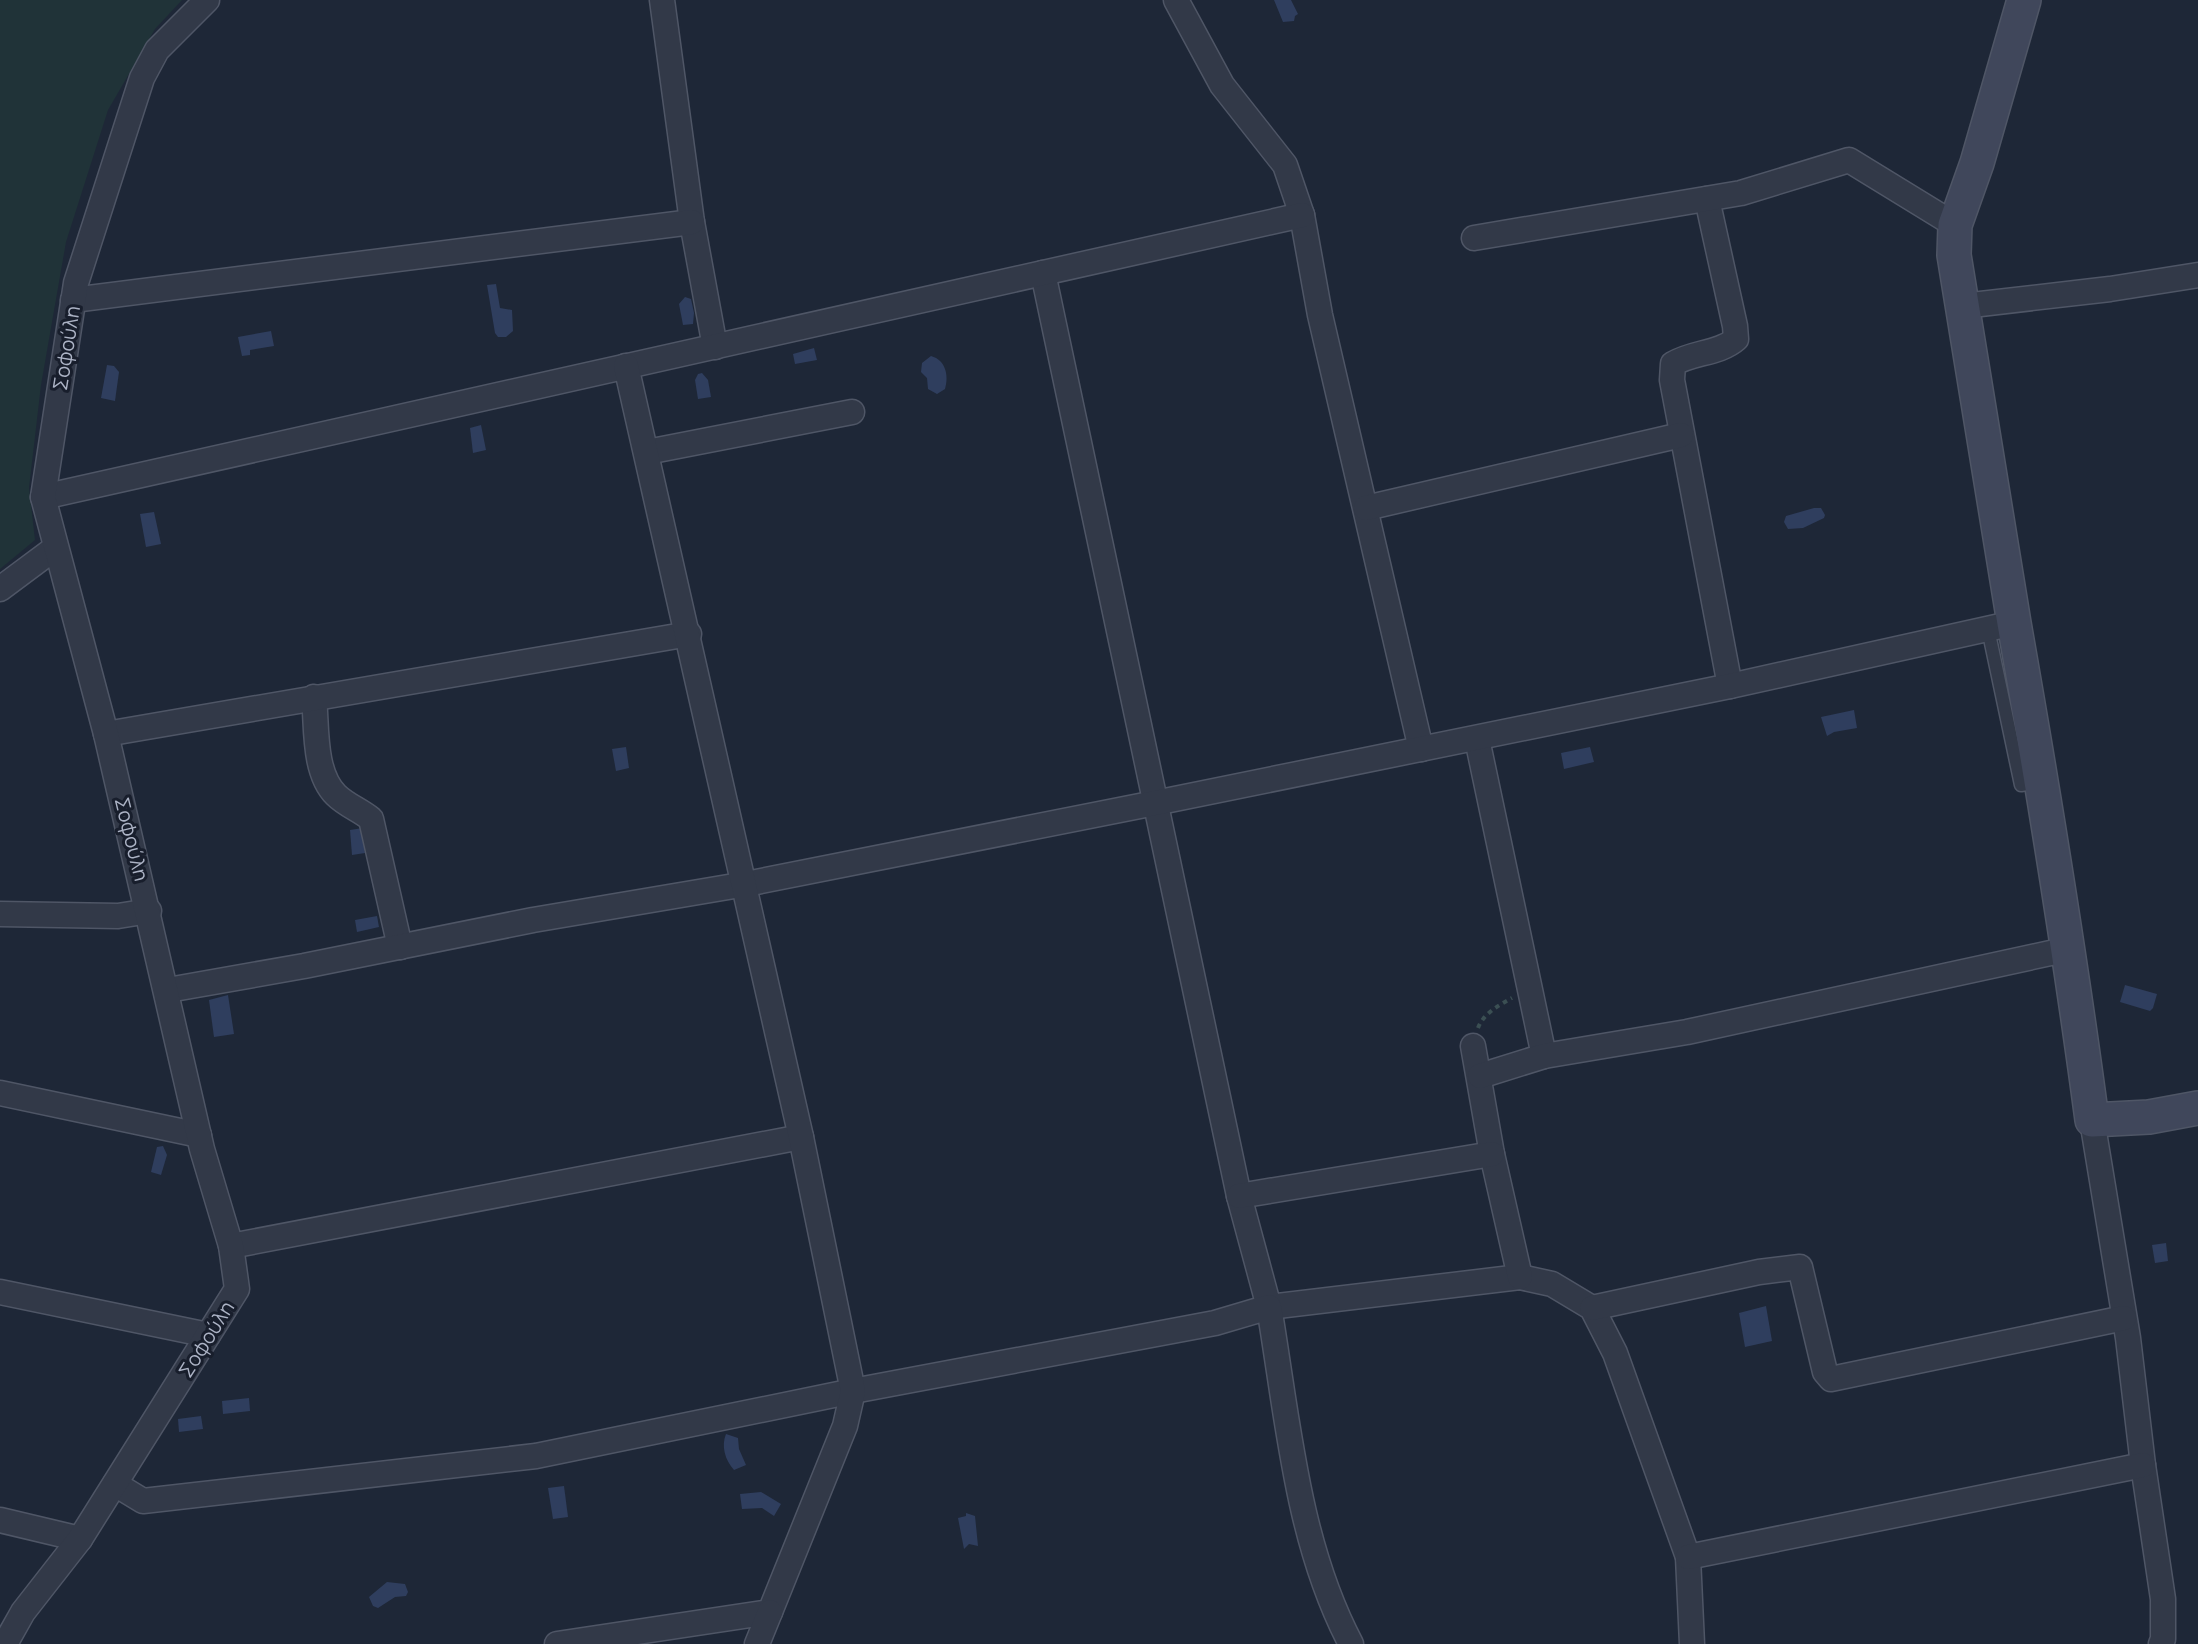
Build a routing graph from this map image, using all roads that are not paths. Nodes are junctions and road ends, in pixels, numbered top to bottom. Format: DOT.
graph roads {
  1 [pos="207,0"];
  2 [pos="663,0"];
  3 [pos="1176,0"];
  4 [pos="2024,0"];
  5 [pos="1707,199"];
  6 [pos="1302,215"];
  7 [pos="692,222"];
  8 [pos="1955,225"];
  9 [pos="1474,238"];
  10 [pos="1043,273"];
  11 [pos="2198,275"];
  12 [pos="73,300"];
  13 [pos="1963,306"];
  14 [pos="715,347"];
  15 [pos="626,366"];
  16 [pos="852,412"];
  17 [pos="1681,435"];
  18 [pos="647,452"];
  19 [pos="43,497"];
  20 [pos="1366,508"];
  21 [pos="55,548"];
  22 [pos="0,589"];
  23 [pos="2001,626"];
  24 [pos="689,634"];
  25 [pos="1730,686"];
  26 [pos="314,697"];
  27 [pos="106,734"];
  28 [pos="1477,739"];
  29 [pos="1421,749"];
  30 [pos="1155,803"];
  31 [pos="746,884"];
  32 [pos="149,911"];
  33 [pos="0,914"];
  34 [pos="400,947"];
  35 [pos="2069,949"];
  36 [pos="168,990"];
  37 [pos="1473,1046"];
  38 [pos="1544,1056"];
  39 [pos="1480,1076"];
  40 [pos="0,1093"];
  41 [pos="2198,1108"];
  42 [pos="2092,1120"];
  43 [pos="199,1135"];
  44 [pos="801,1137"];
  45 [pos="1492,1154"];
  46 [pos="1239,1196"];
  47 [pos="231,1246"];
  48 [pos="1521,1277"];
  49 [pos="0,1292"];
  50 [pos="1269,1307"];
  51 [pos="1592,1308"];
  52 [pos="2124,1318"];
  53 [pos="208,1335"];
  54 [pos="853,1391"];
  55 [pos="2143,1465"];
  56 [pos="116,1484"];
  57 [pos="0,1520"];
  58 [pos="80,1539"];
  59 [pos="1688,1557"];
  60 [pos="770,1612"];
  61 [pos="5,1644"];
  62 [pos="557,1644"];
  63 [pos="757,1644"];
  64 [pos="1351,1644"];
  65 [pos="1692,1644"];
  66 [pos="2161,1644"];
  1 -- 12 [label="street, Σοφούλη"];
  2 -- 7 [label="street"];
  3 -- 6 [label="street"];
  4 -- 8 [label="street"];
  5 -- 8 [label="street"];
  5 -- 9 [label="street"];
  5 -- 17 [label="street"];
  6 -- 10 [label="street"];
  6 -- 20 [label="street"];
  7 -- 12 [label="street"];
  7 -- 14 [label="street"];
  8 -- 13 [label="street"];
  10 -- 14 [label="street"];
  10 -- 30 [label="street"];
  11 -- 13 [label="street"];
  12 -- 19 [label="street, Σοφούλη"];
  13 -- 23 [label="street"];
  14 -- 15 [label="street"];
  15 -- 18 [label="street"];
  15 -- 19 [label="street"];
  16 -- 18 [label="street"];
  17 -- 20 [label="street"];
  17 -- 25 [label="street"];
  18 -- 24 [label="street"];
  19 -- 21 [label="street, Σοφούλη"];
  20 -- 29 [label="street"];
  21 -- 22 [label="street"];
  21 -- 27 [label="street, Σοφούλη"];
  23 -- 25 [label="street"];
  23 -- 35 [label="street"];
  24 -- 26 [label="street"];
  24 -- 31 [label="street"];
  25 -- 28 [label="street"];
  26 -- 27 [label="street"];
  26 -- 34 [label="street"];
  27 -- 32 [label="street, Σοφούλη"];
  28 -- 29 [label="street"];
  28 -- 38 [label="street"];
  29 -- 30 [label="street"];
  30 -- 31 [label="street"];
  30 -- 46 [label="street"];
  31 -- 34 [label="street"];
  31 -- 44 [label="street"];
  32 -- 33 [label="street"];
  32 -- 36 [label="street, Σοφούλη"];
  34 -- 36 [label="street"];
  35 -- 38 [label="street"];
  35 -- 42 [label="street"];
  36 -- 43 [label="street, Σοφούλη"];
  37 -- 39 [label="street"];
  38 -- 39 [label="street"];
  39 -- 45 [label="street"];
  40 -- 43 [label="street"];
  41 -- 42 [label="street"];
  42 -- 52 [label="street"];
  43 -- 47 [label="street, Σοφούλη"];
  44 -- 47 [label="street"];
  44 -- 54 [label="street"];
  45 -- 46 [label="street"];
  45 -- 48 [label="street"];
  46 -- 50 [label="street"];
  47 -- 53 [label="street, Σοφούλη"];
  48 -- 50 [label="street"];
  48 -- 51 [label="street"];
  49 -- 53 [label="street"];
  50 -- 54 [label="street"];
  50 -- 64 [label="street"];
  51 -- 52 [label="street"];
  51 -- 59 [label="street"];
  52 -- 55 [label="street"];
  53 -- 56 [label="street, Σοφούλη"];
  54 -- 56 [label="street"];
  54 -- 60 [label="street"];
  55 -- 59 [label="street"];
  55 -- 66 [label="street"];
  56 -- 58 [label="street, Σοφούλη"];
  57 -- 58 [label="street"];
  58 -- 61 [label="street, Σοφούλη"];
  59 -- 65 [label="street"];
  60 -- 62 [label="street"];
  60 -- 63 [label="street"];
}
